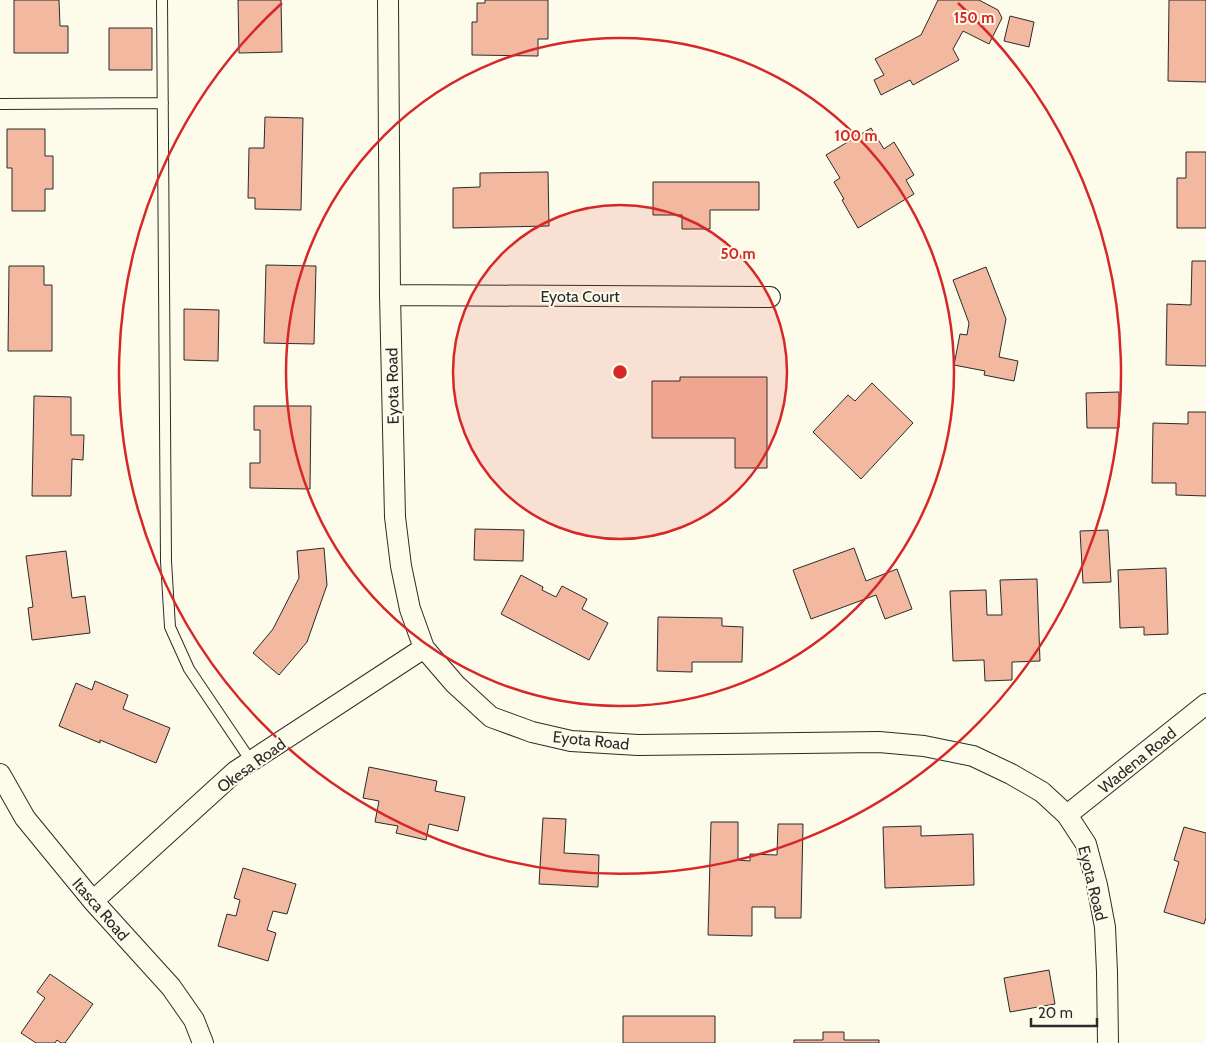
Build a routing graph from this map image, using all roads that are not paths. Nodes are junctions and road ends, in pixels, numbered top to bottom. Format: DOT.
graph roads {
  1 [pos="162,0"];
  2 [pos="388,0"];
  3 [pos="163,103"];
  4 [pos="0,104"];
  5 [pos="390,295"];
  6 [pos="770,297"];
  7 [pos="424,648"];
  8 [pos="1206,704"];
  9 [pos="251,761"];
  10 [pos="0,774"];
  11 [pos="1067,815"];
  12 [pos="93,901"];
  13 [pos="203,1043"];
  14 [pos="1108,1043"];
  1 -- 3 [label="lane"];
  2 -- 5 [label="street, Eyota Road"];
  3 -- 4 [label="lane"];
  3 -- 9 [label="lane"];
  5 -- 6 [label="street, Eyota Court"];
  5 -- 7 [label="street, Eyota Road"];
  7 -- 9 [label="street, Okesa Road"];
  7 -- 11 [label="street, Eyota Road"];
  8 -- 11 [label="street, Wadena Road"];
  9 -- 12 [label="street, Okesa Road"];
  10 -- 12 [label="street, Itasca Road"];
  11 -- 14 [label="street, Eyota Road"];
  12 -- 13 [label="street, Itasca Road"];
}
